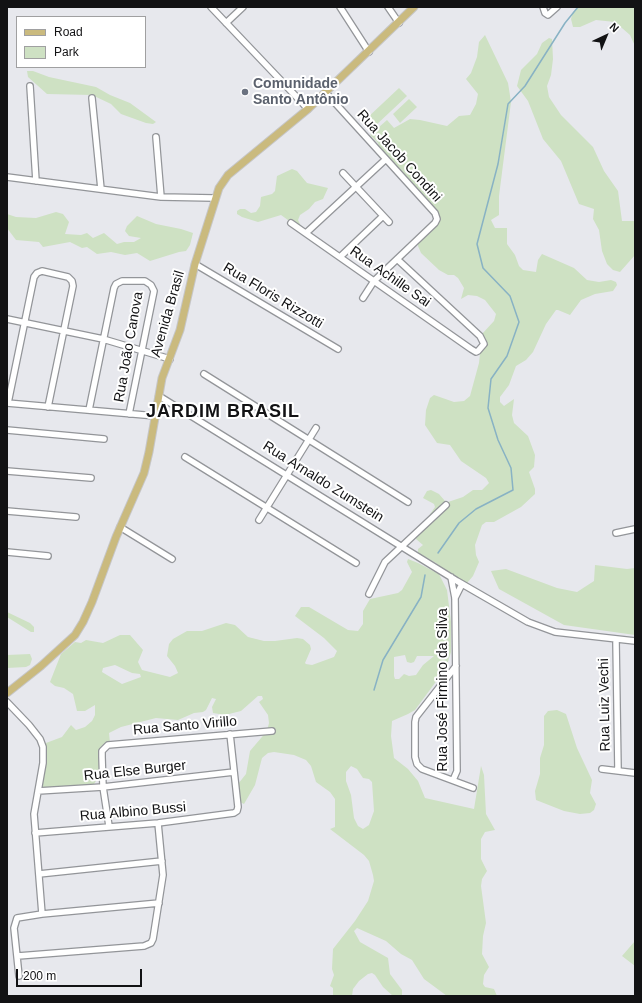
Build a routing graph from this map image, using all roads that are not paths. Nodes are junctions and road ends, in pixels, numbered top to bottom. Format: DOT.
graph roads {
  1 [pos="210,7"];
  2 [pos="244,7"];
  3 [pos="340,7"];
  4 [pos="388,7"];
  5 [pos="414,7"];
  6 [pos="543,7"];
  7 [pos="557,7"];
  8 [pos="399,23"];
  9 [pos="226,24"];
  10 [pos="369,52"];
  11 [pos="30,86"];
  12 [pos="326,93"];
  13 [pos="92,98"];
  14 [pos="308,109"];
  15 [pos="156,137"];
  16 [pos="386,159"];
  17 [pos="343,173"];
  18 [pos="7,177"];
  19 [pos="36,181"];
  20 [pos="356,187"];
  21 [pos="101,189"];
  22 [pos="161,197"];
  23 [pos="214,198"];
  24 [pos="383,216"];
  25 [pos="389,222"];
  26 [pos="291,223"];
  27 [pos="306,234"];
  28 [pos="340,257"];
  29 [pos="397,259"];
  30 [pos="195,264"];
  31 [pos="374,281"];
  32 [pos="363,298"];
  33 [pos="7,319"];
  34 [pos="25,323"];
  35 [pos="64,331"];
  36 [pos="103,339"];
  37 [pos="338,349"];
  38 [pos="142,350"];
  39 [pos="170,358"];
  40 [pos="204,374"];
  41 [pos="160,396"];
  42 [pos="8,403"];
  43 [pos="48,407"];
  44 [pos="88,410"];
  45 [pos="129,414"];
  46 [pos="156,416"];
  47 [pos="316,428"];
  48 [pos="7,430"];
  49 [pos="104,439"];
  50 [pos="308,440"];
  51 [pos="185,457"];
  52 [pos="7,471"];
  53 [pos="288,475"];
  54 [pos="91,478"];
  55 [pos="408,502"];
  56 [pos="446,506"];
  57 [pos="267,507"];
  58 [pos="7,511"];
  59 [pos="76,517"];
  60 [pos="259,520"];
  61 [pos="120,527"];
  62 [pos="635,529"];
  63 [pos="616,533"];
  64 [pos="403,546"];
  65 [pos="7,552"];
  66 [pos="48,556"];
  67 [pos="172,559"];
  68 [pos="356,563"];
  69 [pos="451,577"];
  70 [pos="462,584"];
  71 [pos="369,594"];
  72 [pos="455,598"];
  73 [pos="616,640"];
  74 [pos="635,642"];
  75 [pos="456,666"];
  76 [pos="7,693"];
  77 [pos="7,702"];
  78 [pos="272,731"];
  79 [pos="230,734"];
  80 [pos="602,769"];
  81 [pos="618,770"];
  82 [pos="234,772"];
  83 [pos="635,773"];
  84 [pos="453,780"];
  85 [pos="104,787"];
  86 [pos="473,788"];
  87 [pos="38,791"];
  88 [pos="158,823"];
  89 [pos="109,826"];
  90 [pos="35,833"];
  91 [pos="162,861"];
  92 [pos="38,874"];
  93 [pos="159,903"];
  94 [pos="42,914"];
  95 [pos="18,956"];
  96 [pos="19,976"];
  1 -- 9 [label="street"];
  2 -- 9 [label="street"];
  3 -- 10 [label="street"];
  4 -- 8 [label="street"];
  5 -- 8 [label="main road, Avenida Brasil"];
  6 -- 7 [label="street"];
  8 -- 10 [label="main road, Avenida Brasil"];
  9 -- 14 [label="street"];
  10 -- 12 [label="main road, Avenida Brasil"];
  11 -- 19 [label="street"];
  12 -- 14 [label="main road, Avenida Brasil"];
  12 -- 16 [label="street, Rua Jacob Condini"];
  13 -- 21 [label="street"];
  14 -- 23 [label="main road, Avenida Brasil"];
  15 -- 22 [label="street"];
  16 -- 20 [label="street"];
  16 -- 29 [label="street, Rua Jacob Condini"];
  17 -- 20 [label="street"];
  18 -- 19 [label="street"];
  19 -- 21 [label="street"];
  20 -- 24 [label="street"];
  20 -- 27 [label="street"];
  21 -- 22 [label="street"];
  22 -- 23 [label="street"];
  23 -- 30 [label="main road, Avenida Brasil"];
  24 -- 25 [label="street"];
  24 -- 28 [label="street"];
  26 -- 27 [label="street, Rua Achille Sai"];
  27 -- 28 [label="street, Rua Achille Sai"];
  28 -- 31 [label="street, Rua Achille Sai"];
  29 -- 31 [label="street"];
  29 -- 31 [label="street, Rua Achille Sai"];
  30 -- 37 [label="street, Rua Floris Rizzotti"];
  30 -- 39 [label="main road, Avenida Brasil"];
  31 -- 32 [label="street"];
  33 -- 34 [label="street"];
  34 -- 35 [label="street"];
  34 -- 35 [label="street"];
  34 -- 42 [label="street"];
  35 -- 36 [label="street"];
  35 -- 43 [label="street"];
  36 -- 38 [label="street"];
  36 -- 38 [label="street, Rua João Canova"];
  36 -- 44 [label="street"];
  38 -- 39 [label="street"];
  38 -- 45 [label="street, Rua João Canova"];
  39 -- 41 [label="main road, Avenida Brasil"];
  40 -- 50 [label="street"];
  41 -- 46 [label="main road, Avenida Brasil"];
  41 -- 53 [label="street, Rua Arnaldo Zumstein"];
  42 -- 43 [label="street, Rua João Canova"];
  43 -- 44 [label="street, Rua João Canova"];
  44 -- 45 [label="street, Rua João Canova"];
  45 -- 46 [label="street, Rua João Canova"];
  46 -- 61 [label="main road, Avenida Brasil"];
  47 -- 50 [label="street"];
  48 -- 49 [label="street"];
  50 -- 53 [label="street"];
  50 -- 55 [label="street"];
  51 -- 57 [label="street"];
  52 -- 54 [label="street"];
  53 -- 57 [label="street"];
  53 -- 64 [label="street, Rua Arnaldo Zumstein"];
  56 -- 64 [label="street"];
  57 -- 60 [label="street"];
  57 -- 68 [label="street"];
  58 -- 59 [label="street"];
  61 -- 67 [label="street"];
  61 -- 76 [label="main road, Avenida Brasil"];
  62 -- 63 [label="street"];
  64 -- 69 [label="street, Rua Arnaldo Zumstein"];
  64 -- 71 [label="street"];
  65 -- 66 [label="street"];
  69 -- 70 [label="street, Rua Arnaldo Zumstein"];
  69 -- 72 [label="street, Rua José Firmino da Silva"];
  70 -- 72 [label="street, Rua José Firmino da Silva"];
  70 -- 73 [label="street, Rua Arnaldo Zumstein"];
  72 -- 75 [label="street, Rua José Firmino da Silva"];
  73 -- 74 [label="street, Rua Arnaldo Zumstein"];
  73 -- 81 [label="street, Rua Luiz Vechi"];
  75 -- 84 [label="street, Rua José Firmino da Silva"];
  75 -- 84 [label="street"];
  77 -- 87 [label="street"];
  78 -- 79 [label="street, Rua Santo Virillo"];
  79 -- 82 [label="street"];
  79 -- 85 [label="street, Rua Santo Virillo"];
  80 -- 81 [label="street"];
  81 -- 83 [label="street"];
  82 -- 85 [label="street, Rua Else Burger"];
  82 -- 88 [label="street, Rua Albino Bussi"];
  84 -- 86 [label="street"];
  85 -- 87 [label="street, Rua Else Burger"];
  85 -- 89 [label="street"];
  87 -- 90 [label="street"];
  88 -- 89 [label="street, Rua Albino Bussi"];
  88 -- 91 [label="street"];
  89 -- 90 [label="street, Rua Albino Bussi"];
  90 -- 92 [label="street"];
  91 -- 92 [label="street"];
  91 -- 93 [label="street"];
  92 -- 94 [label="street"];
  93 -- 94 [label="street"];
  93 -- 95 [label="street"];
  94 -- 95 [label="street"];
  95 -- 96 [label="street"];
}
